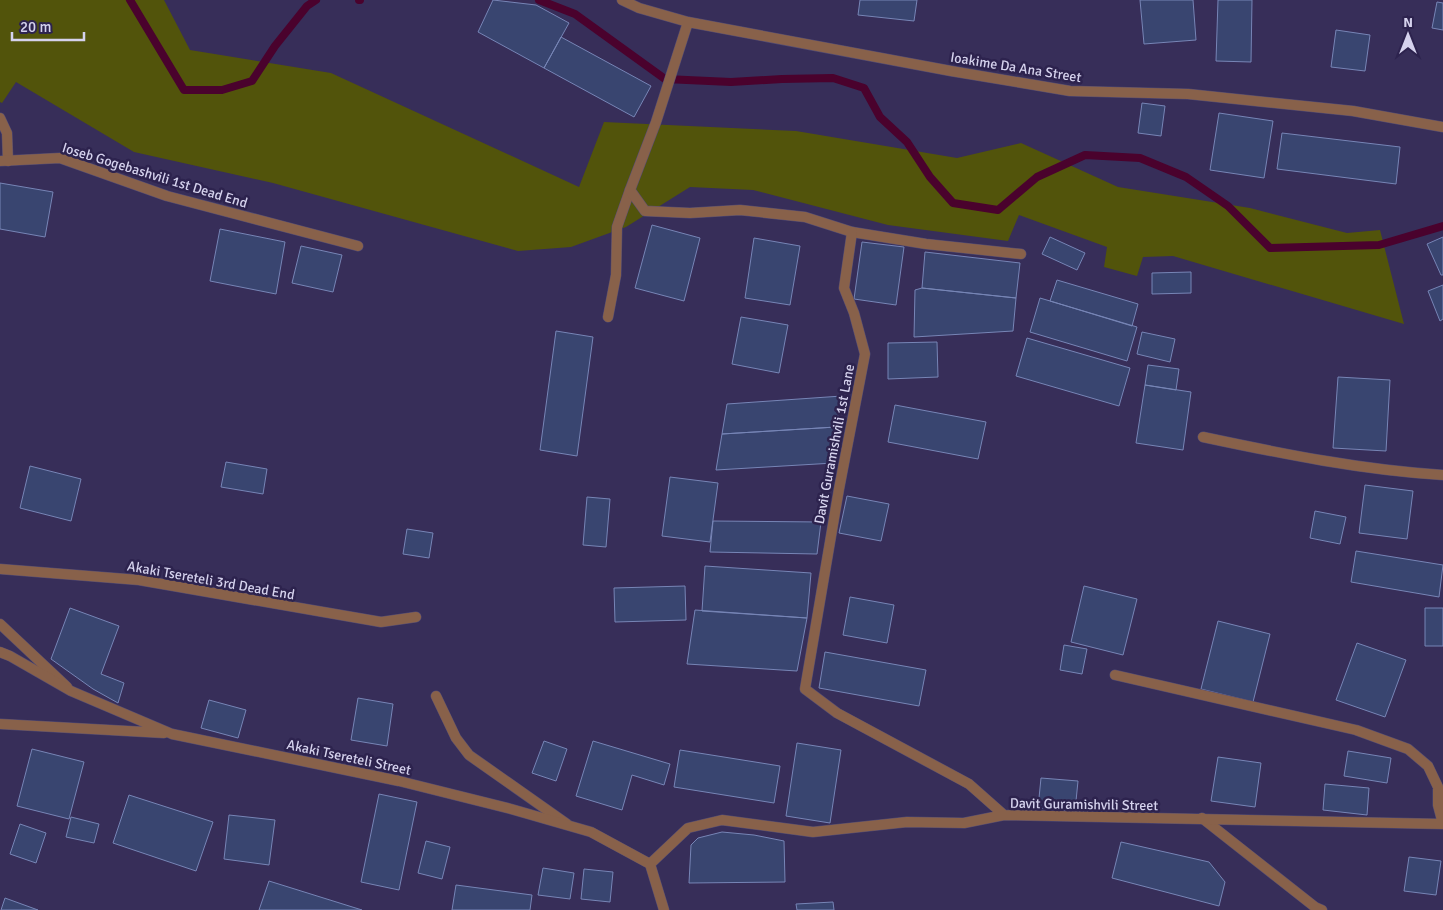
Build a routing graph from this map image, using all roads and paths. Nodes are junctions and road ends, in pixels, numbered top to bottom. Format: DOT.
graph roads {
  1 [pos="622,0"];
  2 [pos="639,4"];
  3 [pos="688,22"];
  4 [pos="0,118"];
  5 [pos="1443,127"];
  6 [pos="4,161"];
  7 [pos="630,190"];
  8 [pos="852,232"];
  9 [pos="358,246"];
  10 [pos="1020,254"];
  11 [pos="608,316"];
  12 [pos="1203,438"];
  13 [pos="1443,475"];
  14 [pos="0,569"];
  15 [pos="416,617"];
  16 [pos="0,624"];
  17 [pos="0,652"];
  18 [pos="1115,675"];
  19 [pos="71,691"];
  20 [pos="436,696"];
  21 [pos="0,724"];
  22 [pos="172,734"];
  23 [pos="1004,815"];
  24 [pos="1202,818"];
  25 [pos="1443,824"];
  26 [pos="570,826"];
  27 [pos="650,864"];
  28 [pos="664,910"];
  29 [pos="1322,910"];
  1 -- 2 [label="street, Ioakime Da Ana Street"];
  2 -- 3 [label="street, Ioakime Da Ana Street"];
  3 -- 5 [label="street, Ioakime Da Ana Street"];
  3 -- 7 [label="street"];
  4 -- 6 [label="street"];
  6 -- 9 [label="street, Ioseb Gogebashvili 1st Dead End"];
  7 -- 8 [label="street"];
  7 -- 11 [label="street"];
  8 -- 10 [label="street"];
  8 -- 23 [label="street, Davit Guramishvili 1st Lane"];
  12 -- 13 [label="street"];
  14 -- 15 [label="street, Akaki Tsereteli 3rd Dead End"];
  16 -- 19 [label="street"];
  17 -- 19 [label="street, Akaki Tsereteli Street"];
  18 -- 25 [label="street"];
  19 -- 22 [label="street, Akaki Tsereteli Street"];
  20 -- 26 [label="street"];
  21 -- 22 [label="street"];
  22 -- 26 [label="street, Akaki Tsereteli Street"];
  23 -- 24 [label="street, Davit Guramishvili Street"];
  23 -- 27 [label="street, Davit Guramishvili Street"];
  24 -- 25 [label="street, Davit Guramishvili Street"];
  24 -- 29 [label="street"];
  26 -- 27 [label="street, Akaki Tsereteli Street"];
  27 -- 28 [label="street"];
}
